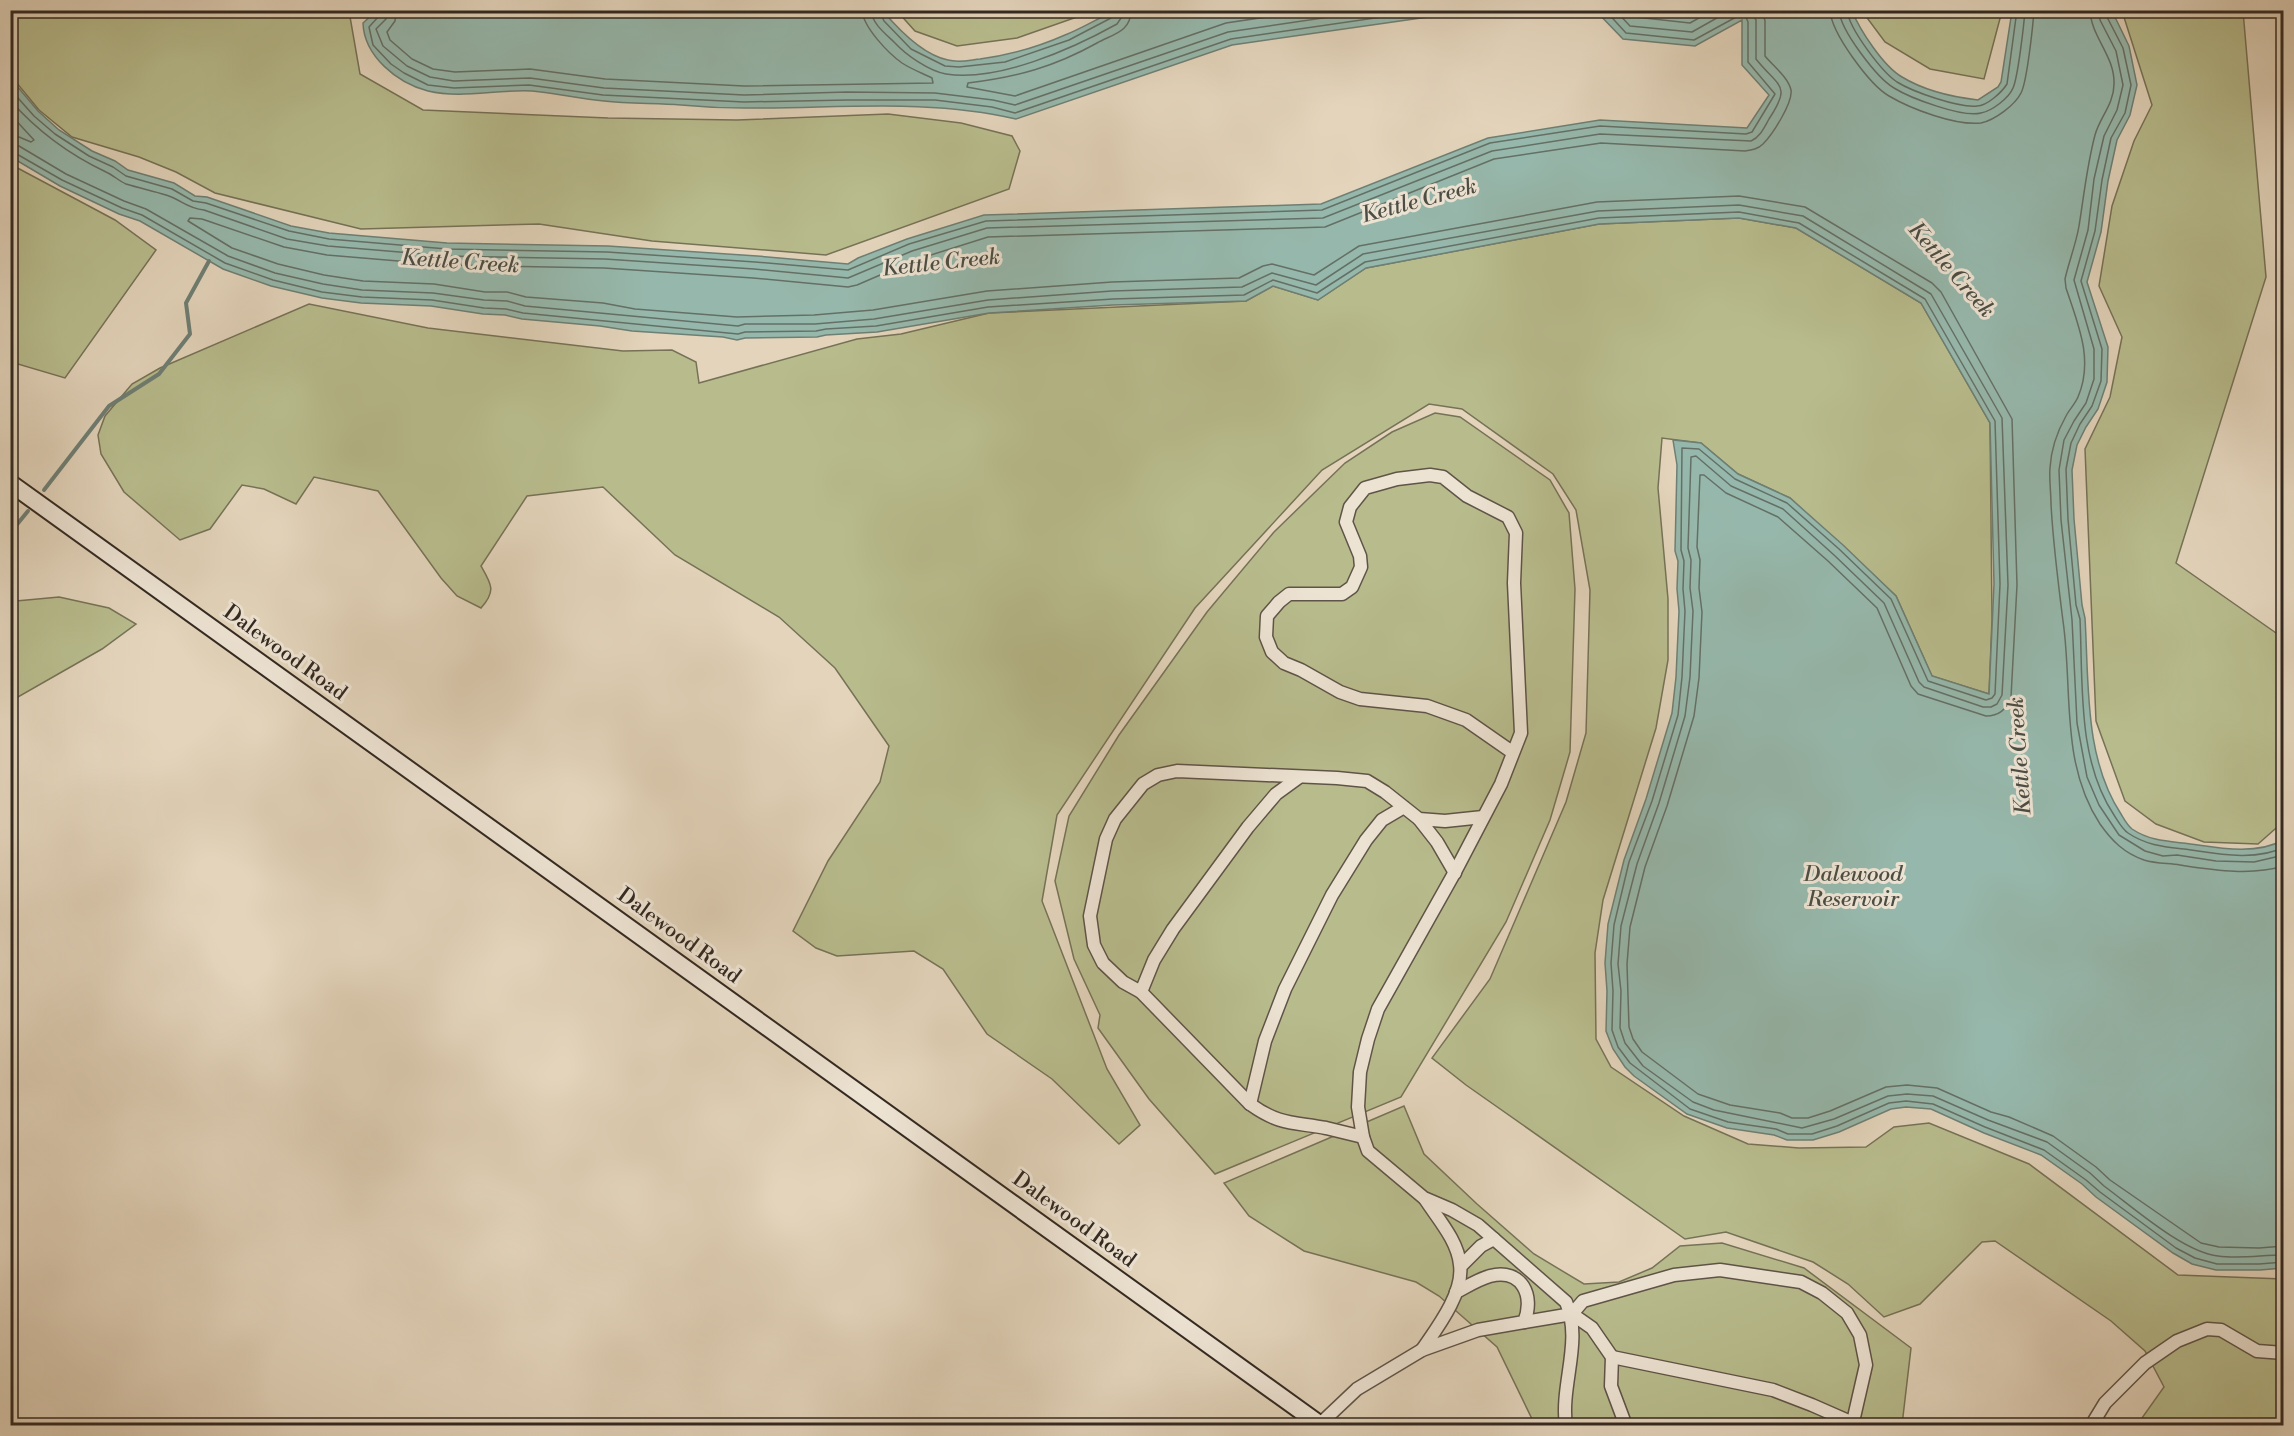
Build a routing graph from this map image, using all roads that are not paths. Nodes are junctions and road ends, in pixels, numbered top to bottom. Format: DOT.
graph roads {
  1 [pos="10,483"];
  2 [pos="1512,752"];
  3 [pos="1298,778"];
  4 [pos="1404,807"];
  5 [pos="1483,817"];
  6 [pos="1419,819"];
  7 [pos="1455,873"];
  8 [pos="1141,992"];
  9 [pos="1250,1104"];
  10 [pos="1363,1137"];
  11 [pos="1424,1198"];
  12 [pos="1494,1239"];
  13 [pos="1461,1266"];
  14 [pos="1456,1292"];
  15 [pos="1572,1314"];
  16 [pos="1524,1322"];
  17 [pos="1422,1350"];
  18 [pos="2283,1353"];
  19 [pos="1612,1357"];
  20 [pos="1852,1424"];
  21 [pos="1321,1425"];
  22 [pos="1566,1425"];
  23 [pos="1626,1425"];
  24 [pos="2091,1425"];
  1 -- 21 [label="main road, Dalewood Road"];
  2 -- 2 [label="street"];
  2 -- 5 [label="street"];
  3 -- 4 [label="street"];
  3 -- 8 [label="street"];
  3 -- 8 [label="street"];
  4 -- 6 [label="street"];
  4 -- 9 [label="street"];
  5 -- 6 [label="street"];
  5 -- 7 [label="street"];
  6 -- 7 [label="street"];
  7 -- 10 [label="street"];
  8 -- 9 [label="street"];
  9 -- 10 [label="street"];
  10 -- 11 [label="street"];
  11 -- 12 [label="street"];
  11 -- 13 [label="street"];
  12 -- 13 [label="street"];
  12 -- 15 [label="street"];
  13 -- 14 [label="street"];
  14 -- 16 [label="street"];
  14 -- 17 [label="street"];
  15 -- 16 [label="street"];
  15 -- 19 [label="street"];
  15 -- 20 [label="street"];
  15 -- 22 [label="street"];
  16 -- 17 [label="street"];
  17 -- 21 [label="street"];
  18 -- 24 [label="street"];
  19 -- 20 [label="street"];
  19 -- 23 [label="street"];
}
